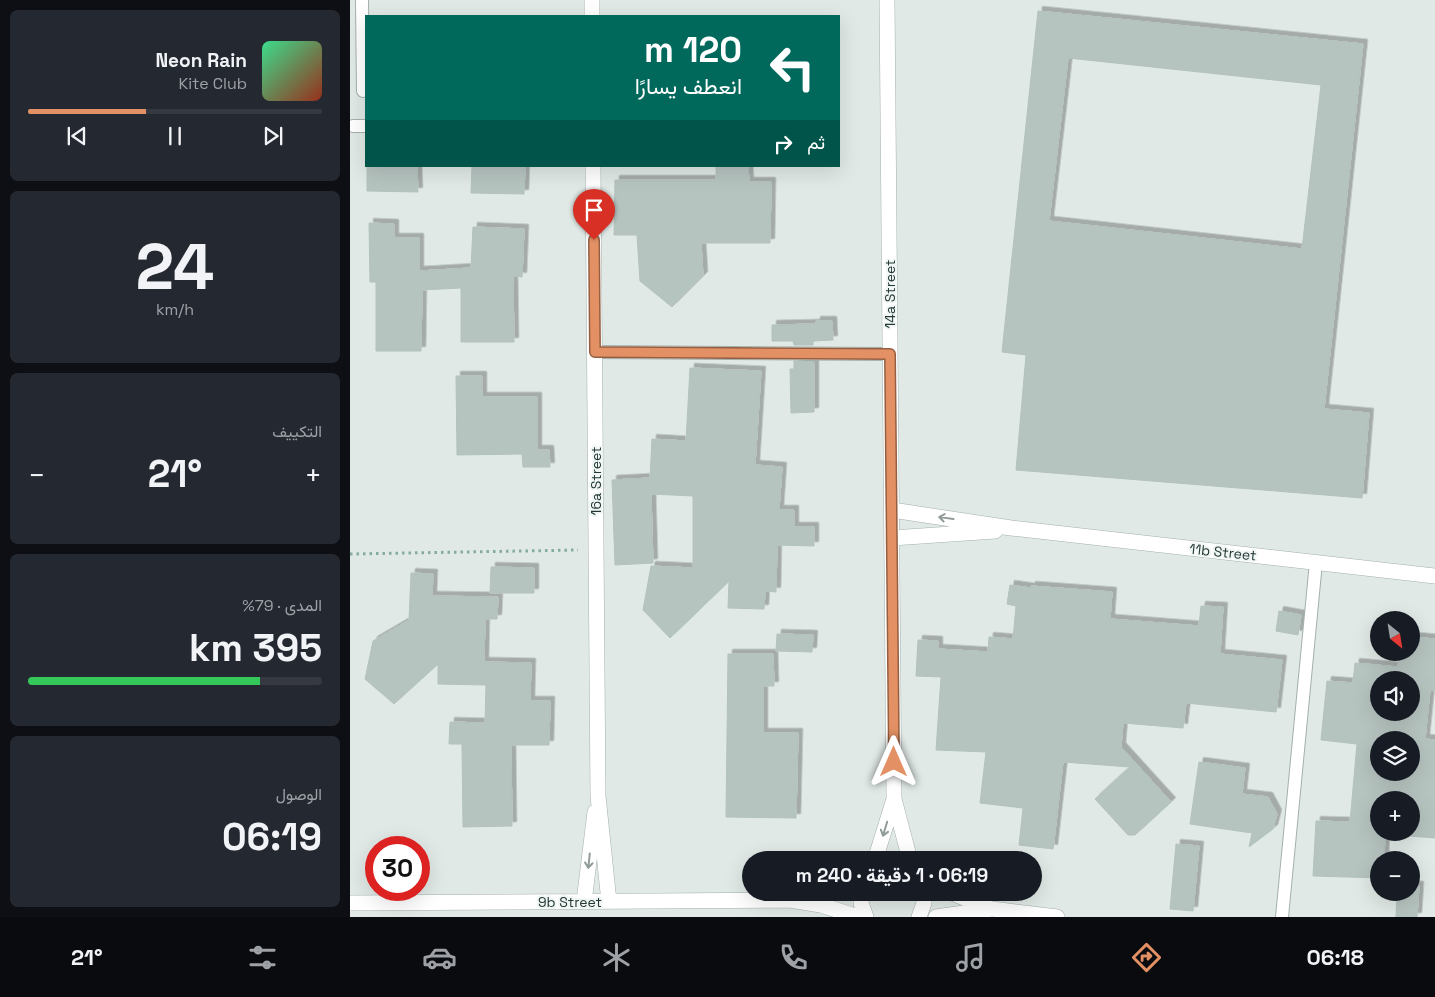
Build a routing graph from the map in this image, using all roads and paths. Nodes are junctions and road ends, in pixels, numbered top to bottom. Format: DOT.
graph roads {
  1 [pos="362,0"];
  2 [pos="592,0"];
  3 [pos="887,0"];
  4 [pos="592,15"];
  5 [pos="363,91"];
  6 [pos="353,126"];
  7 [pos="365,126"];
  8 [pos="594,167"];
  9 [pos="595,352"];
  10 [pos="890,354"];
  11 [pos="892,510"];
  12 [pos="1011,528"];
  13 [pos="892,538"];
  14 [pos="596,550"];
  15 [pos="350,554"];
  16 [pos="1316,562"];
  17 [pos="1435,576"];
  18 [pos="598,796"];
  19 [pos="894,799"];
  20 [pos="878,851"];
  21 [pos="908,851"];
  22 [pos="742,901"];
  23 [pos="795,901"];
  24 [pos="861,901"];
  25 [pos="924,901"];
  26 [pos="971,901"];
  27 [pos="584,902"];
  28 [pos="609,902"];
  29 [pos="350,903"];
  30 [pos="992,910"];
  31 [pos="858,917"];
  32 [pos="866,917"];
  33 [pos="919,917"];
  34 [pos="936,917"];
  35 [pos="1057,917"];
  36 [pos="1282,917"];
  1 -- 5 [label="lane"];
  2 -- 4 [label="street"];
  3 -- 10 [label="street, 14a Street"];
  6 -- 7 [label="lane"];
  8 -- 9 [label="street, 16a Street"];
  9 -- 10 [label="lane"];
  9 -- 14 [label="street, 16a Street"];
  10 -- 11 [label="street, 14a Street"];
  12 -- 11 [label="street, 11b Street, one-way"];
  11 -- 13 [label="street, 14a Street"];
  12 -- 13 [label="street, 11b Street"];
  12 -- 16 [label="street, 11b Street"];
  13 -- 19 [label="street, 14a Street"];
  14 -- 15 [label="path"];
  14 -- 18 [label="street, 16a Street"];
  16 -- 17 [label="street, 11b Street"];
  16 -- 36 [label="lane"];
  18 -- 27 [label="street, 16a Street, one-way"];
  18 -- 28 [label="street, 16a Street"];
  19 -- 20 [label="street, 14a Street, one-way"];
  19 -- 21 [label="street, 14a Street"];
  22 -- 28 [label="street, 9b Street"];
  23 -- 31 [label="street, 9b Street"];
  24 -- 32 [label="street"];
  25 -- 33 [label="street"];
  26 -- 30 [label="street"];
  27 -- 28 [label="street, 9b Street"];
  27 -- 29 [label="street, 9b Street"];
  30 -- 34 [label="street"];
  30 -- 35 [label="street"];
}
